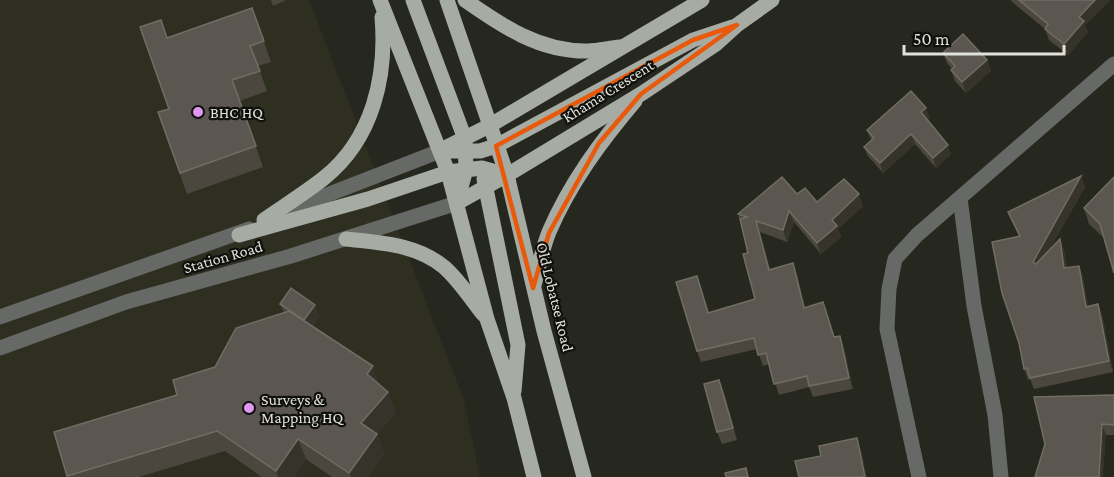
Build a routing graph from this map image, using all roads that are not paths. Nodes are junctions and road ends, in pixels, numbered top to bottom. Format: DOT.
graph roads {
  1 [pos="412,0"];
  2 [pos="447,0"];
  3 [pos="465,0"];
  4 [pos="702,0"];
  5 [pos="772,0"];
  6 [pos="381,1"];
  7 [pos="737,25"];
  8 [pos="627,46"];
  9 [pos="1114,64"];
  10 [pos="641,94"];
  11 [pos="489,126"];
  12 [pos="496,146"];
  13 [pos="470,147"];
  14 [pos="440,151"];
  15 [pos="482,168"];
  16 [pos="466,169"];
  17 [pos="448,172"];
  18 [pos="507,176"];
  19 [pos="485,187"];
  20 [pos="960,198"];
  21 [pos="457,203"];
  22 [pos="264,220"];
  23 [pos="239,234"];
  24 [pos="346,238"];
  25 [pos="533,288"];
  26 [pos="0,317"];
  27 [pos="487,319"];
  28 [pos="0,348"];
  29 [pos="514,398"];
  30 [pos="534,477"];
  31 [pos="584,477"];
  32 [pos="919,477"];
  33 [pos="1001,477"];
  1 -- 13 [label="main road"];
  2 -- 11 [label="main road, Old Lobatse Road"];
  3 -- 8 [label="main road"];
  4 -- 8 [label="main road, Khama Crescent"];
  5 -- 7 [label="main road, Khama Crescent"];
  6 -- 14 [label="main road"];
  6 -- 22 [label="main road"];
  7 -- 10 [label="main road, Khama Crescent"];
  7 -- 12 [label="main road"];
  8 -- 11 [label="main road, Khama Crescent"];
  9 -- 20 [label="street"];
  10 -- 18 [label="main road, Khama Crescent"];
  10 -- 25 [label="main road"];
  11 -- 12 [label="main road, Old Lobatse Road"];
  11 -- 13 [label="main road, Khama Crescent"];
  12 -- 13 [label="main road"];
  12 -- 18 [label="main road, Old Lobatse Road"];
  13 -- 14 [label="main road, Khama Crescent"];
  13 -- 15 [label="main road"];
  13 -- 16 [label="main road"];
  14 -- 17 [label="main road"];
  14 -- 22 [label="street, Station Road"];
  15 -- 16 [label="main road"];
  15 -- 18 [label="main road"];
  15 -- 19 [label="main road"];
  16 -- 17 [label="main road"];
  16 -- 21 [label="main road"];
  17 -- 21 [label="main road"];
  17 -- 23 [label="main road"];
  18 -- 19 [label="main road, Khama Crescent"];
  18 -- 25 [label="main road, Old Lobatse Road"];
  19 -- 21 [label="main road, Khama Crescent"];
  19 -- 29 [label="main road"];
  20 -- 32 [label="street"];
  20 -- 33 [label="street"];
  21 -- 24 [label="street, Station Road"];
  21 -- 27 [label="main road"];
  22 -- 23 [label="street, Station Road"];
  23 -- 26 [label="street, Station Road"];
  24 -- 27 [label="main road"];
  24 -- 28 [label="street, Station Road"];
  25 -- 31 [label="main road, Old Lobatse Road"];
  27 -- 29 [label="main road"];
  29 -- 30 [label="main road"];
}
